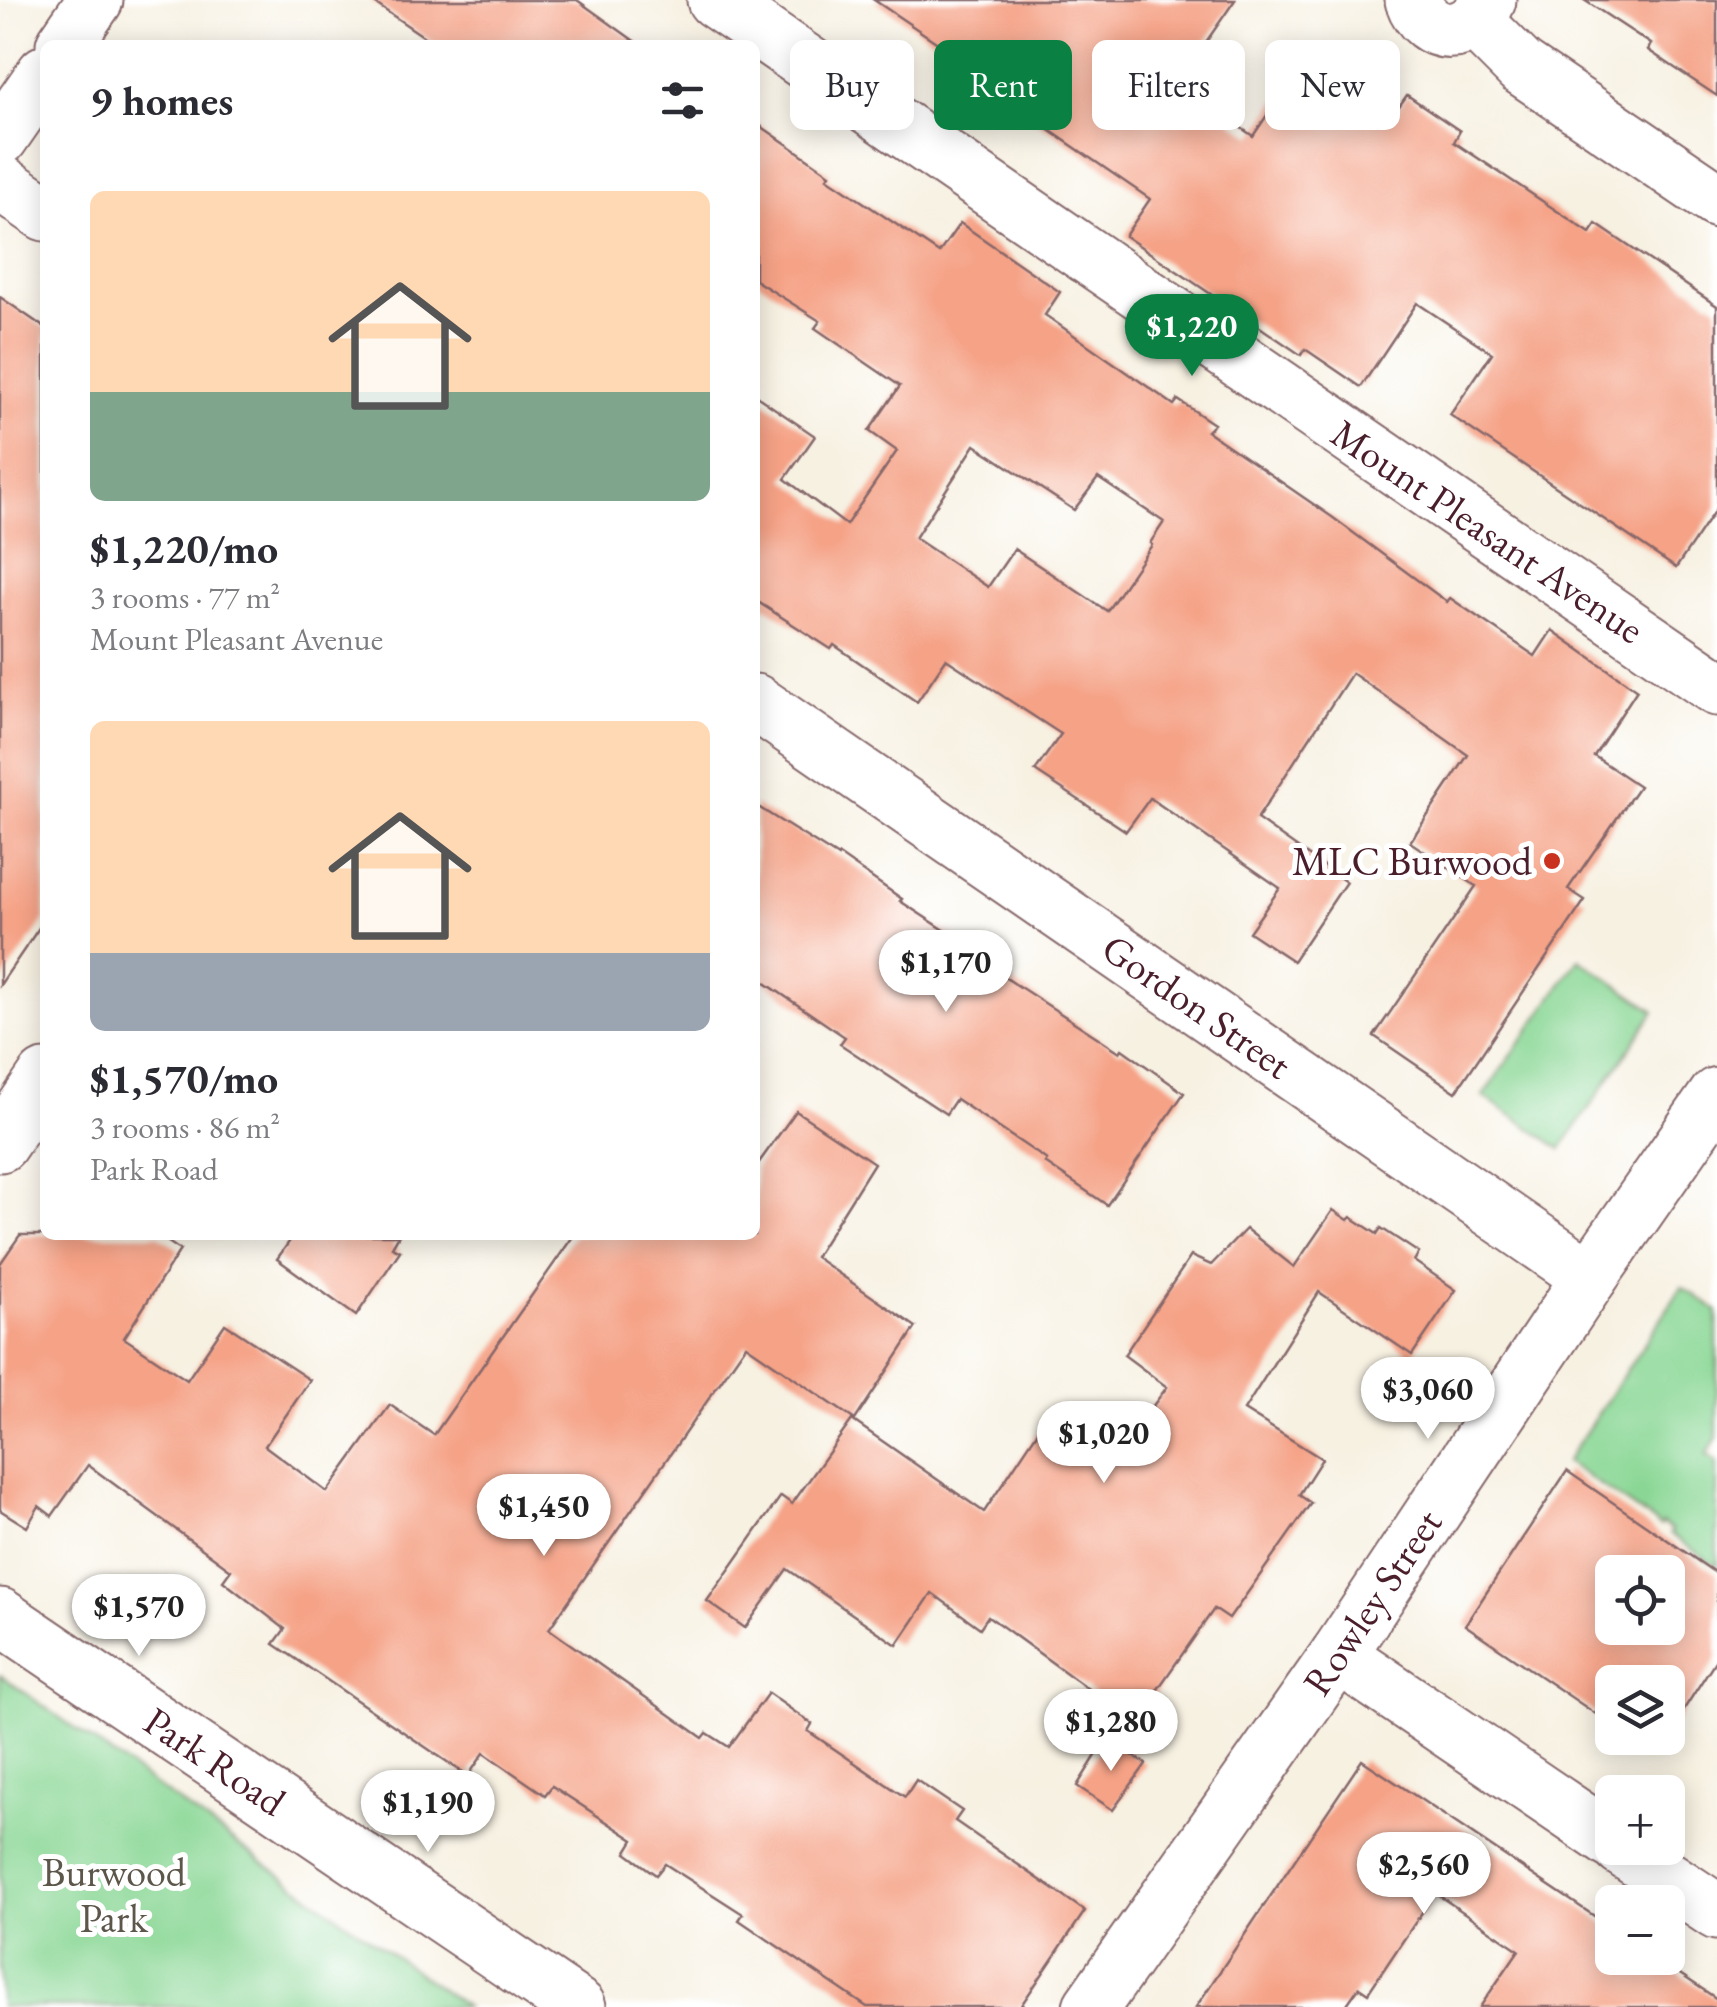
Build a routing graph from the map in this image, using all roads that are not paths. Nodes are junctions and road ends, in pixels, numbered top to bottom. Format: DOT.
graph roads {
  1 [pos="94,0"];
  2 [pos="716,0"];
  3 [pos="1412,0"];
  4 [pos="1482,11"];
  5 [pos="67,40"];
  6 [pos="40,79"];
  7 [pos="0,138"];
  8 [pos="0,182"];
  9 [pos="1717,200"];
  10 [pos="40,210"];
  11 [pos="1717,688"];
  12 [pos="760,705"];
  13 [pos="40,1085"];
  14 [pos="1717,1095"];
  15 [pos="0,1144"];
  16 [pos="1590,1276"];
  17 [pos="0,1616"];
  18 [pos="1338,1656"];
  19 [pos="1595,1830"];
  20 [pos="1647,1865"];
  21 [pos="1717,1912"];
  22 [pos="578,2007"];
  23 [pos="1091,2007"];
  1 -- 5 [label="street"];
  2 -- 11 [label="street, Mount Pleasant Avenue"];
  3 -- 4 [label="street"];
  4 -- 9 [label="street"];
  6 -- 7 [label="street"];
  8 -- 10 [label="street"];
  12 -- 16 [label="street, Gordon Street"];
  13 -- 15 [label="street"];
  14 -- 16 [label="street, Rowley Street"];
  16 -- 18 [label="street, Rowley Street"];
  17 -- 22 [label="street, Park Road"];
  18 -- 19 [label="street"];
  18 -- 23 [label="street, Rowley Street"];
  20 -- 21 [label="street"];
}
